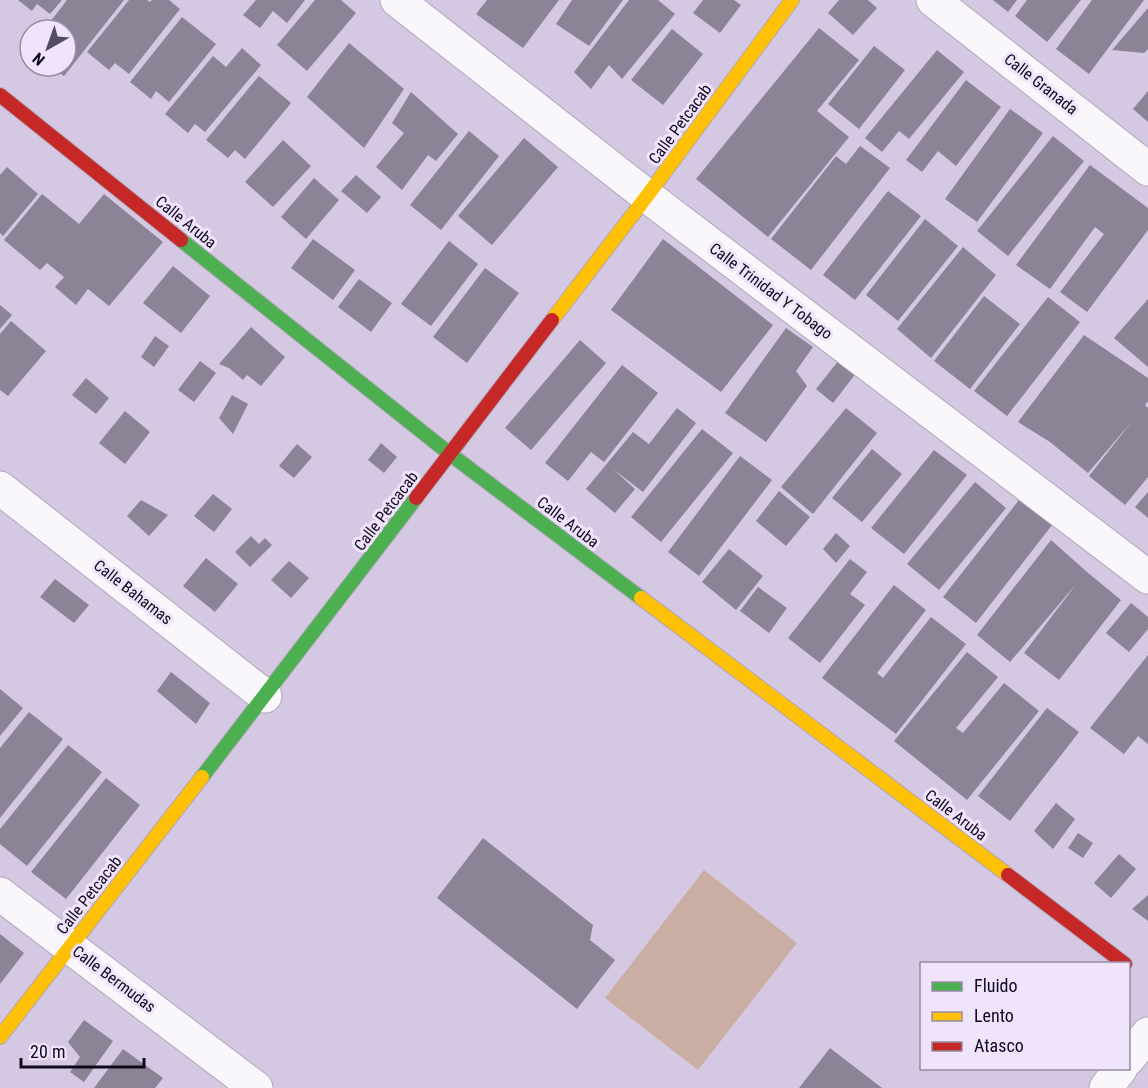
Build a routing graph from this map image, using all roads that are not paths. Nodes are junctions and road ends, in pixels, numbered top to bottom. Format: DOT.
graph roads {
  1 [pos="397,0"];
  2 [pos="792,0"];
  3 [pos="933,0"];
  4 [pos="0,95"];
  5 [pos="1148,169"];
  6 [pos="647,196"];
  7 [pos="450,454"];
  8 [pos="0,488"];
  9 [pos="1148,577"];
  10 [pos="265,696"];
  11 [pos="0,894"];
  12 [pos="70,946"];
  13 [pos="1122,962"];
  14 [pos="1148,1034"];
  15 [pos="0,1037"];
  16 [pos="1130,1056"];
  17 [pos="1120,1070"];
  18 [pos="256,1088"];
  19 [pos="1106,1088"];
  1 -- 6 [label="street, Calle Trinidad Y Tobago"];
  2 -- 6 [label="street, Calle Petcacab"];
  3 -- 5 [label="street, Calle Granada"];
  4 -- 7 [label="street, Calle Aruba"];
  6 -- 7 [label="street, Calle Petcacab"];
  6 -- 9 [label="street, Calle Trinidad Y Tobago"];
  7 -- 10 [label="street, Calle Petcacab"];
  7 -- 13 [label="street, Calle Aruba"];
  8 -- 10 [label="street, Calle Bahamas"];
  10 -- 12 [label="street, Calle Petcacab"];
  11 -- 12 [label="street, Calle Bermudas"];
  12 -- 15 [label="street, Calle Petcacab"];
  12 -- 18 [label="street, Calle Bermudas"];
  14 -- 16 [label="street"];
  17 -- 19 [label="street"];
}
